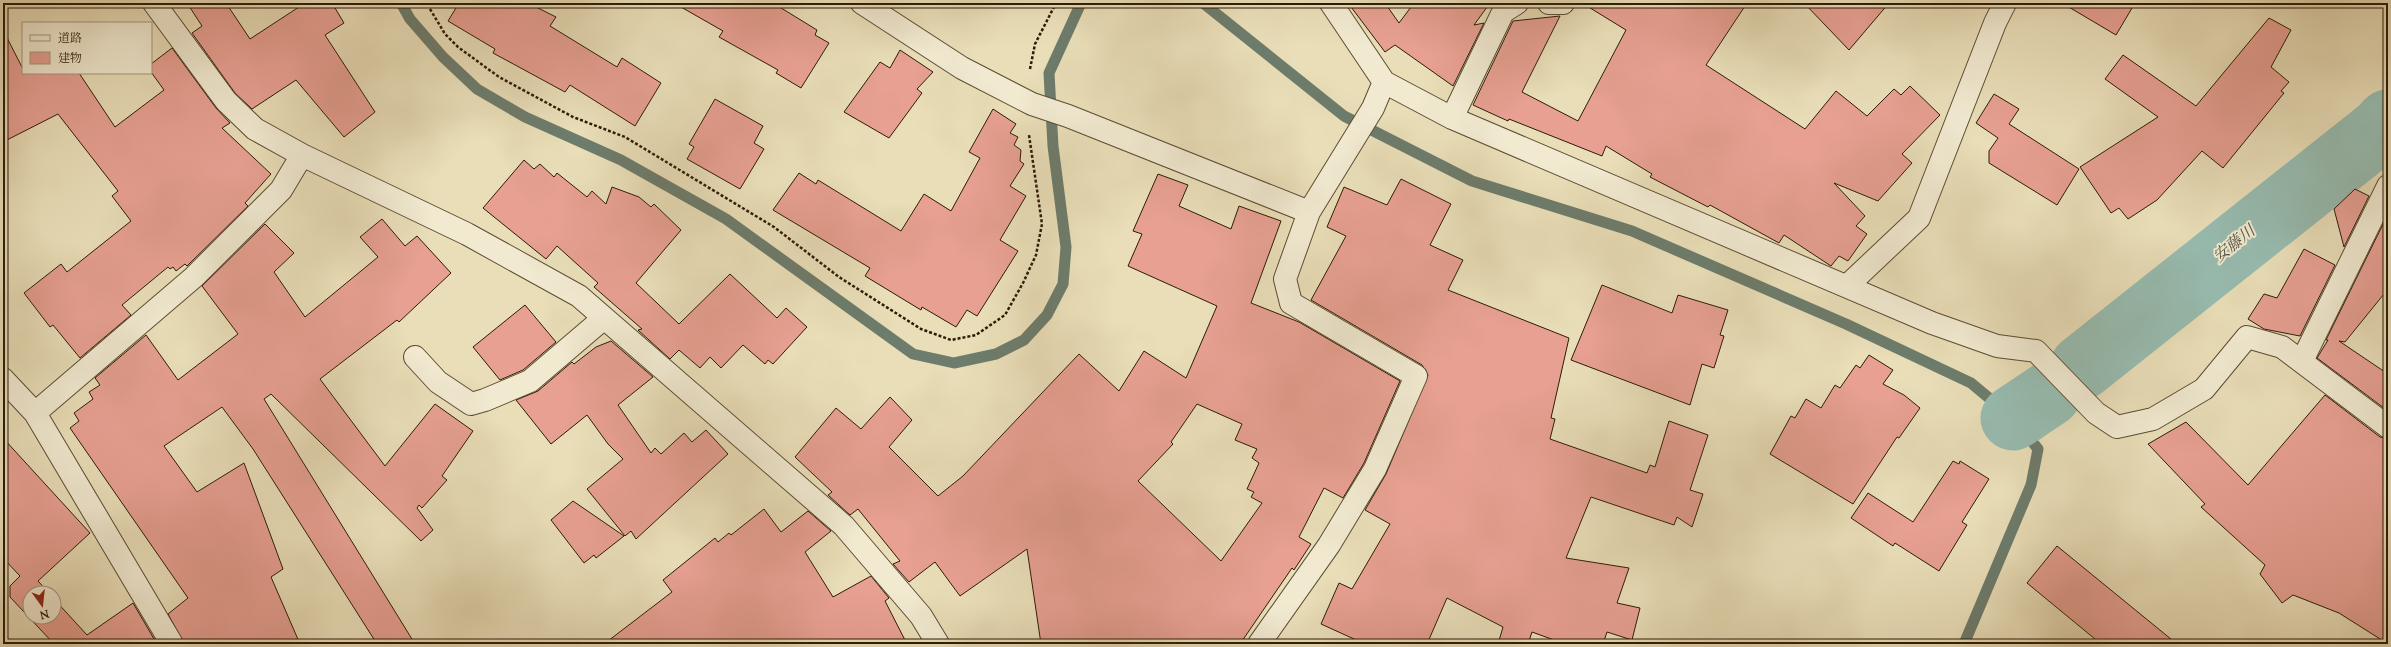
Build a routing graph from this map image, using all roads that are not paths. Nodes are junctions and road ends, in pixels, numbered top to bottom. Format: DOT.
graph roads {
  1 [pos="154,3"];
  2 [pos="862,3"];
  3 [pos="1331,3"];
  4 [pos="1517,3"];
  5 [pos="1549,3"];
  6 [pos="1563,3"];
  7 [pos="2005,3"];
  8 [pos="1384,82"];
  9 [pos="1452,118"];
  10 [pos="302,155"];
  11 [pos="2388,186"];
  12 [pos="1309,212"];
  13 [pos="1847,286"];
  14 [pos="604,318"];
  15 [pos="416,357"];
  16 [pos="2302,361"];
  17 [pos="3,379"];
  18 [pos="35,413"];
  19 [pos="2388,427"];
  20 [pos="172,644"];
  21 [pos="938,644"];
  22 [pos="1259,644"];
  1 -- 10 [label="street"];
  2 -- 12 [label="street"];
  3 -- 8 [label="street"];
  4 -- 9 [label="street"];
  5 -- 6 [label="street"];
  7 -- 13 [label="street"];
  8 -- 9 [label="street"];
  8 -- 12 [label="street"];
  9 -- 13 [label="street"];
  10 -- 14 [label="street"];
  10 -- 18 [label="street"];
  11 -- 16 [label="street"];
  12 -- 22 [label="street"];
  13 -- 16 [label="street"];
  14 -- 15 [label="street"];
  14 -- 21 [label="street"];
  16 -- 19 [label="street"];
  17 -- 18 [label="street"];
  18 -- 20 [label="street"];
}
